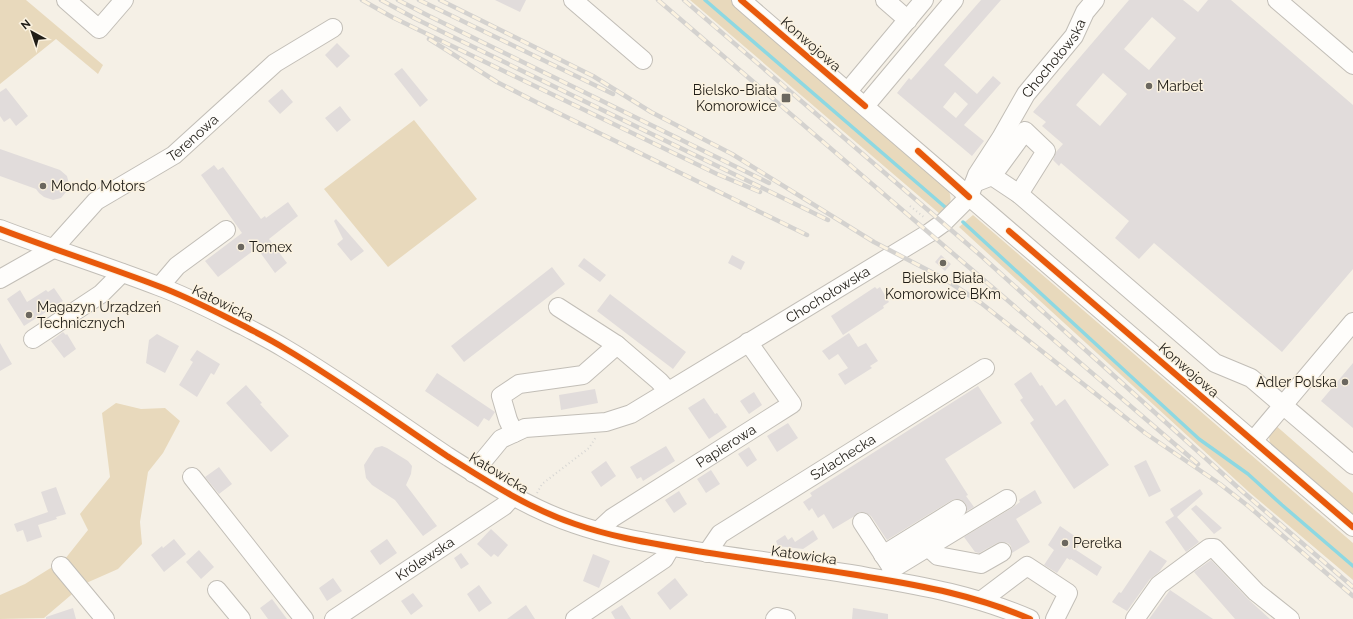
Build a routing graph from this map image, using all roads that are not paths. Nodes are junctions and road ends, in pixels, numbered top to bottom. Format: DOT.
graph roads {
  1 [pos="66,0"];
  2 [pos="124,0"];
  3 [pos="573,0"];
  4 [pos="741,0"];
  5 [pos="885,0"];
  6 [pos="924,0"];
  7 [pos="954,0"];
  8 [pos="1095,0"];
  9 [pos="1277,0"];
  10 [pos="908,20"];
  11 [pos="334,28"];
  12 [pos="643,60"];
  13 [pos="1353,65"];
  14 [pos="848,91"];
  15 [pos="864,106"];
  16 [pos="992,176"];
  17 [pos="972,190"];
  18 [pos="1019,194"];
  19 [pos="0,229"];
  20 [pos="226,230"];
  21 [pos="53,249"];
  22 [pos="122,273"];
  23 [pos="0,279"];
  24 [pos="160,286"];
  25 [pos="558,307"];
  26 [pos="1353,322"];
  27 [pos="32,339"];
  28 [pos="748,342"];
  29 [pos="617,345"];
  30 [pos="986,368"];
  31 [pos="668,391"];
  32 [pos="1283,406"];
  33 [pos="514,433"];
  34 [pos="1253,441"];
  35 [pos="1353,466"];
  36 [pos="473,473"];
  37 [pos="192,477"];
  38 [pos="513,496"];
  39 [pos="1007,499"];
  40 [pos="957,509"];
  41 [pos="862,522"];
  42 [pos="1353,527"];
  43 [pos="598,531"];
  44 [pos="671,547"];
  45 [pos="928,547"];
  46 [pos="1002,552"];
  47 [pos="707,553"];
  48 [pos="61,566"];
  49 [pos="888,568"];
  50 [pos="217,590"];
  51 [pos="982,600"];
  52 [pos="105,619"];
  53 [pos="241,619"];
  54 [pos="304,619"];
  55 [pos="334,619"];
  56 [pos="575,619"];
  57 [pos="775,619"];
  58 [pos="786,619"];
  59 [pos="1030,619"];
  60 [pos="1055,619"];
  61 [pos="1135,619"];
  62 [pos="1290,619"];
  1 -- 2 [label="street"];
  3 -- 12 [label="street"];
  4 -- 14 [label="street, Konwojowa"];
  5 -- 10 [label="street"];
  6 -- 10 [label="street"];
  7 -- 15 [label="street"];
  8 -- 17 [label="street, Chochołowska"];
  9 -- 13 [label="street"];
  10 -- 14 [label="street"];
  11 -- 21 [label="street, Terenowa"];
  14 -- 15 [label="street, Konwojowa"];
  15 -- 17 [label="street, Konwojowa"];
  16 -- 17 [label="street"];
  16 -- 18 [label="street"];
  16 -- 18 [label="street"];
  17 -- 28 [label="street, Chochołowska"];
  17 -- 34 [label="street, Konwojowa"];
  18 -- 32 [label="street"];
  19 -- 21 [label="street, Katowicka"];
  20 -- 24 [label="street"];
  21 -- 22 [label="street, Katowicka"];
  21 -- 23 [label="street, Terenowa"];
  22 -- 24 [label="street, Katowicka"];
  22 -- 27 [label="street"];
  24 -- 36 [label="street, Katowicka"];
  25 -- 29 [label="street"];
  26 -- 32 [label="street"];
  28 -- 31 [label="street, Chochołowska"];
  28 -- 43 [label="street, Papierowa"];
  29 -- 31 [label="street"];
  29 -- 33 [label="street"];
  30 -- 47 [label="street, Szlachecka"];
  31 -- 33 [label="street, Chochołowska"];
  32 -- 34 [label="street"];
  32 -- 35 [label="street"];
  33 -- 36 [label="street, Chochołowska"];
  34 -- 42 [label="street, Konwojowa"];
  36 -- 38 [label="street, Katowicka"];
  37 -- 54 [label="street"];
  38 -- 43 [label="street, Katowicka"];
  38 -- 55 [label="street, Królewska"];
  39 -- 45 [label="street"];
  40 -- 49 [label="street"];
  41 -- 49 [label="street"];
  43 -- 44 [label="street, Katowicka"];
  44 -- 47 [label="street, Katowicka"];
  44 -- 56 [label="street"];
  45 -- 46 [label="street"];
  45 -- 49 [label="street"];
  47 -- 49 [label="street, Katowicka"];
  48 -- 52 [label="street"];
  49 -- 51 [label="street, Katowicka"];
  50 -- 53 [label="street"];
  51 -- 59 [label="street, Katowicka"];
  51 -- 60 [label="street"];
  57 -- 58 [label="street"];
  61 -- 62 [label="street"];
}
